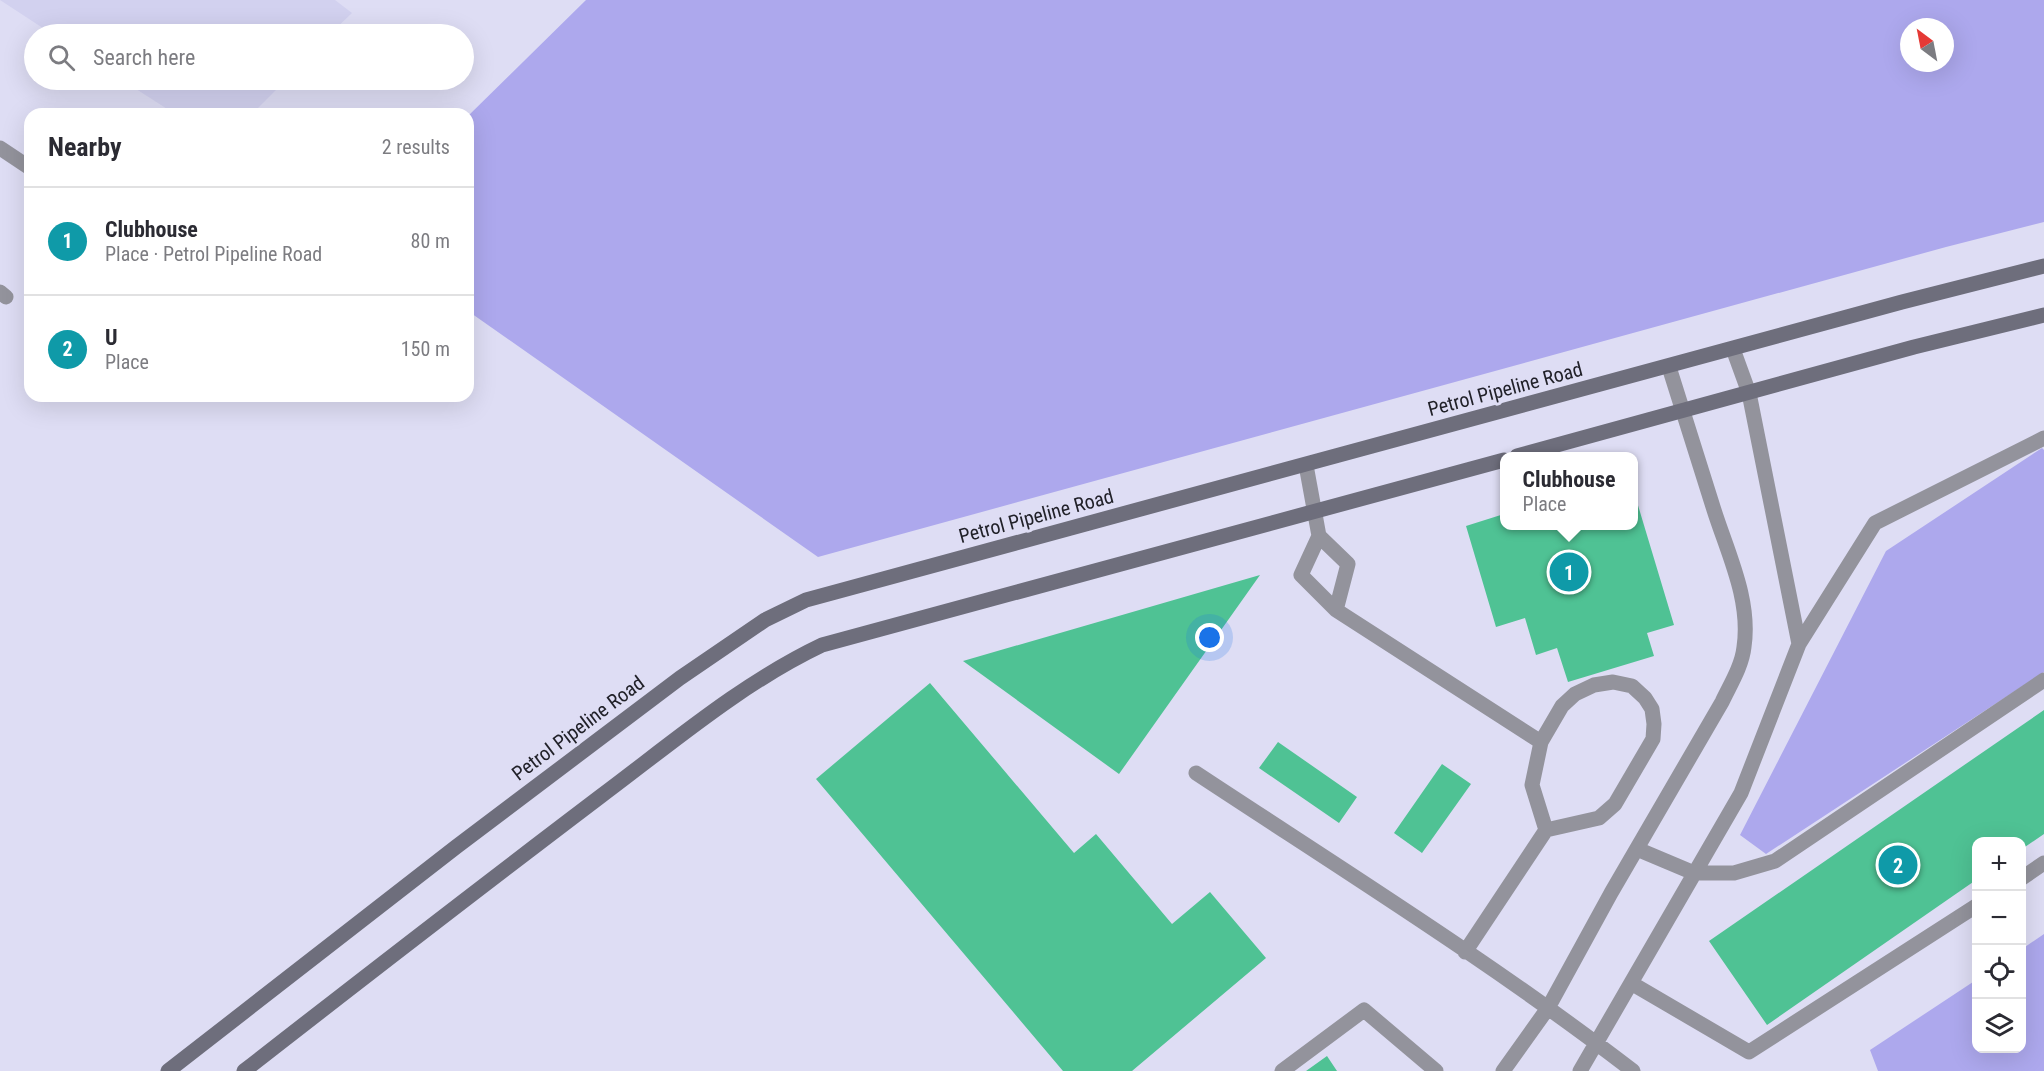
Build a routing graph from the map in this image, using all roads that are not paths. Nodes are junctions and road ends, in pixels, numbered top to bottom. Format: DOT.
graph roads {
  1 [pos="0,148"];
  2 [pos="24,164"];
  3 [pos="2044,266"];
  4 [pos="2044,315"];
  5 [pos="1733,349"];
  6 [pos="1669,367"];
  7 [pos="1749,393"];
  8 [pos="1683,412"];
  9 [pos="2044,438"];
  10 [pos="1532,452"];
  11 [pos="1500,461"];
  12 [pos="1306,465"];
  13 [pos="1313,511"];
  14 [pos="1319,536"];
  15 [pos="1336,610"];
  16 [pos="1799,644"];
  17 [pos="2044,680"];
  18 [pos="1541,742"];
  19 [pos="1196,773"];
  20 [pos="1546,830"];
  21 [pos="1637,849"];
  22 [pos="2044,863"];
  23 [pos="1694,873"];
  24 [pos="2026,875"];
  25 [pos="1972,909"];
  26 [pos="1465,952"];
  27 [pos="1631,983"];
  28 [pos="1548,1008"];
  29 [pos="1596,1042"];
  30 [pos="168,1071"];
  31 [pos="244,1071"];
  32 [pos="1282,1071"];
  33 [pos="1436,1071"];
  34 [pos="1503,1071"];
  35 [pos="1580,1071"];
  36 [pos="1633,1071"];
  1 -- 2 [label="street"];
  3 -- 5 [label="main road, Petrol Pipeline Road"];
  4 -- 7 [label="main road"];
  5 -- 6 [label="main road, Petrol Pipeline Road"];
  5 -- 7 [label="street"];
  6 -- 8 [label="street"];
  6 -- 12 [label="main road, Petrol Pipeline Road"];
  7 -- 8 [label="main road"];
  7 -- 16 [label="street"];
  8 -- 10 [label="main road"];
  8 -- 21 [label="street"];
  9 -- 16 [label="street"];
  11 -- 13 [label="main road"];
  12 -- 13 [label="street"];
  12 -- 30 [label="main road, Petrol Pipeline Road"];
  13 -- 14 [label="street"];
  13 -- 31 [label="main road"];
  14 -- 15 [label="street"];
  14 -- 15 [label="street"];
  15 -- 18 [label="street"];
  16 -- 23 [label="street"];
  17 -- 23 [label="street"];
  18 -- 20 [label="street"];
  18 -- 20 [label="street"];
  19 -- 26 [label="street"];
  20 -- 26 [label="street"];
  21 -- 23 [label="street"];
  21 -- 28 [label="street"];
  22 -- 24 [label="street"];
  23 -- 27 [label="street"];
  25 -- 27 [label="street"];
  26 -- 28 [label="street"];
  27 -- 29 [label="street"];
  28 -- 29 [label="street"];
  28 -- 34 [label="street"];
  29 -- 35 [label="street"];
  29 -- 36 [label="street"];
  32 -- 33 [label="street"];
}
